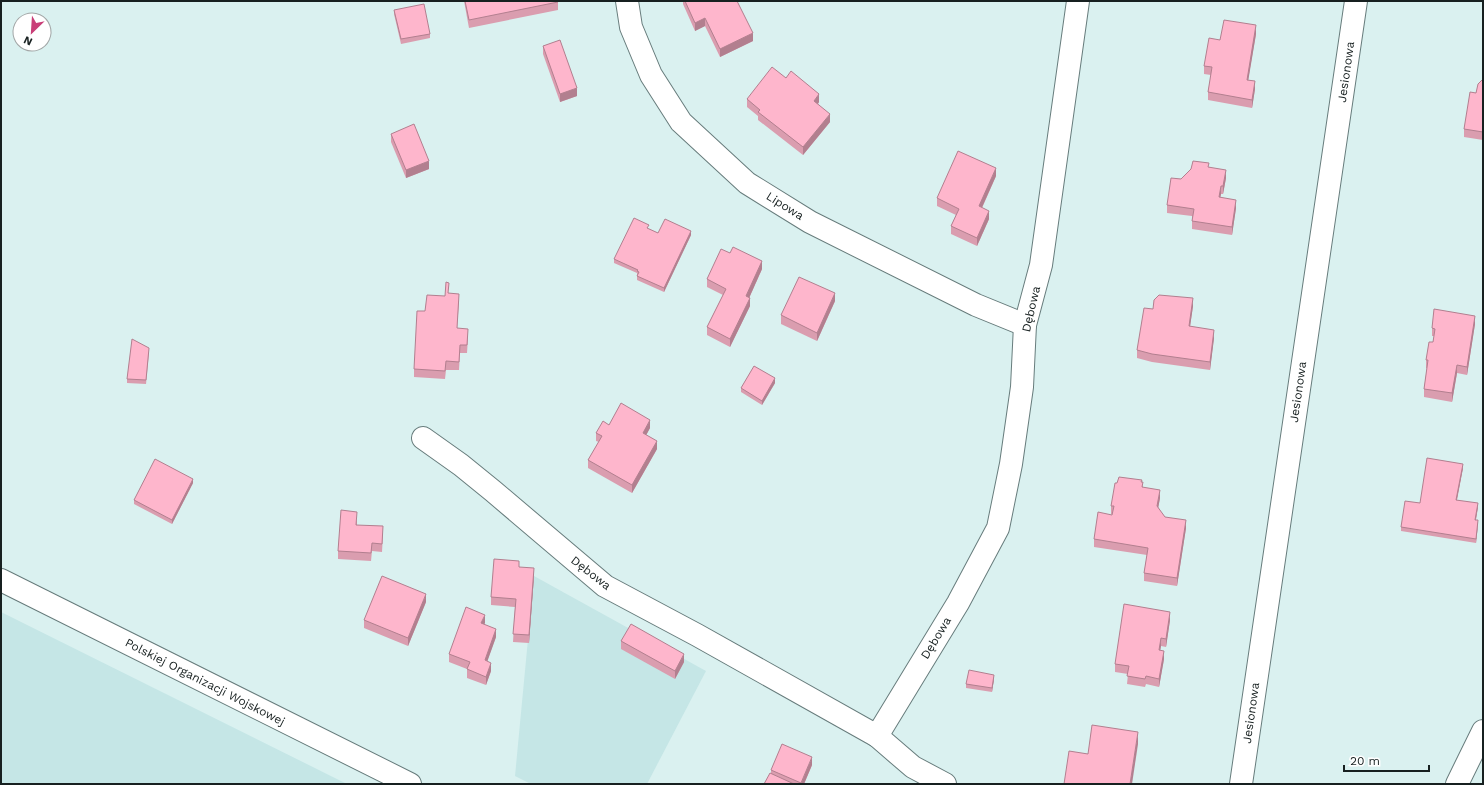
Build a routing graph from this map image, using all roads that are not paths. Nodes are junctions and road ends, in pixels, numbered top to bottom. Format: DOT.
graph roads {
  1 [pos="627,1"];
  2 [pos="1078,1"];
  3 [pos="1356,1"];
  4 [pos="1025,325"];
  5 [pos="423,438"];
  6 [pos="1,580"];
  7 [pos="1483,731"];
  8 [pos="877,736"];
  9 [pos="410,784"];
  10 [pos="945,784"];
  11 [pos="1241,784"];
  12 [pos="1457,784"];
  1 -- 4 [label="street, Lipowa"];
  2 -- 4 [label="street, Dębowa"];
  3 -- 11 [label="street, Jesionowa"];
  4 -- 8 [label="street, Dębowa"];
  5 -- 8 [label="street, Dębowa"];
  6 -- 9 [label="street, Polskiej Organizacji Wojskowej"];
  7 -- 12 [label="street"];
  8 -- 10 [label="street"];
}
